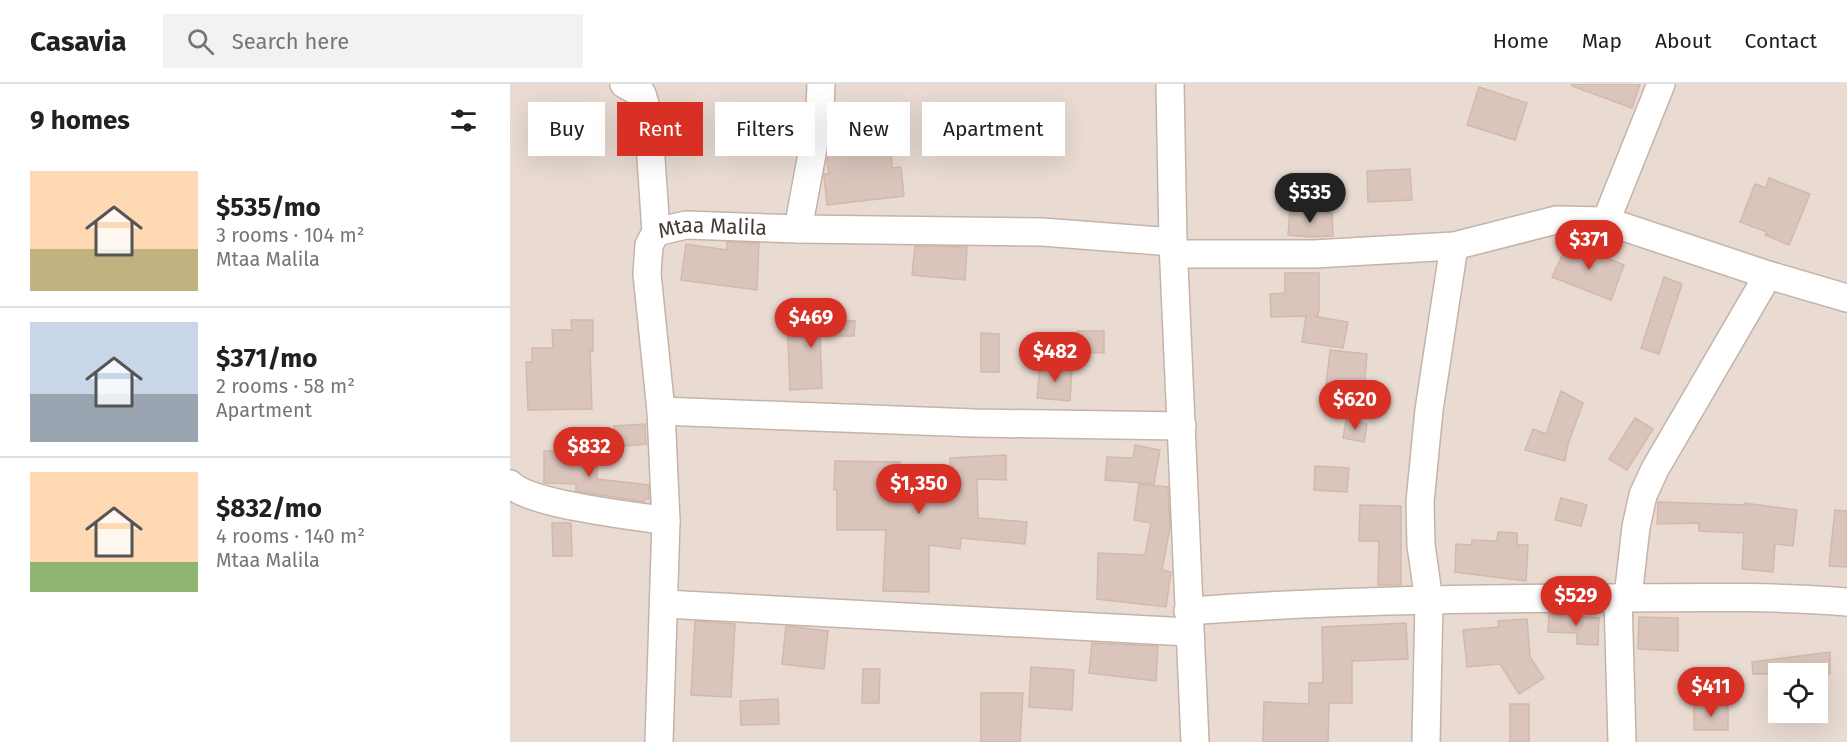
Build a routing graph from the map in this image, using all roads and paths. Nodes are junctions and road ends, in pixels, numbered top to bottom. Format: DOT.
graph roads {
  1 [pos="624,84"];
  2 [pos="821,84"];
  3 [pos="1170,84"];
  4 [pos="1661,84"];
  5 [pos="1606,221"];
  6 [pos="798,229"];
  7 [pos="656,232"];
  8 [pos="1454,246"];
  9 [pos="1174,248"];
  10 [pos="1768,275"];
  11 [pos="1846,293"];
  12 [pos="661,411"];
  13 [pos="1182,426"];
  14 [pos="510,484"];
  15 [pos="666,521"];
  16 [pos="1623,598"];
  17 [pos="1429,600"];
  18 [pos="1847,602"];
  19 [pos="664,604"];
  20 [pos="1188,622"];
  21 [pos="659,742"];
  22 [pos="1195,742"];
  23 [pos="1426,742"];
  24 [pos="1622,742"];
  1 -- 7 [label="street"];
  2 -- 6 [label="street"];
  3 -- 9 [label="street"];
  4 -- 5 [label="street"];
  5 -- 8 [label="street, Mtaa Malila"];
  5 -- 10 [label="street, Mtaa Malila"];
  6 -- 7 [label="street, Mtaa Malila"];
  6 -- 9 [label="street, Mtaa Malila"];
  7 -- 12 [label="street, Mtaa Malila"];
  8 -- 9 [label="street, Mtaa Malila"];
  8 -- 17 [label="street"];
  9 -- 13 [label="street"];
  10 -- 11 [label="street, Mtaa Malila"];
  10 -- 16 [label="street"];
  12 -- 13 [label="street"];
  12 -- 15 [label="street, Mtaa Malila"];
  13 -- 20 [label="street"];
  14 -- 15 [label="street"];
  15 -- 19 [label="street, Mtaa Malila"];
  16 -- 17 [label="street"];
  16 -- 18 [label="street"];
  16 -- 24 [label="street"];
  17 -- 20 [label="street"];
  17 -- 23 [label="street"];
  19 -- 20 [label="street"];
  19 -- 21 [label="street, Mtaa Malila"];
  20 -- 22 [label="street"];
}
